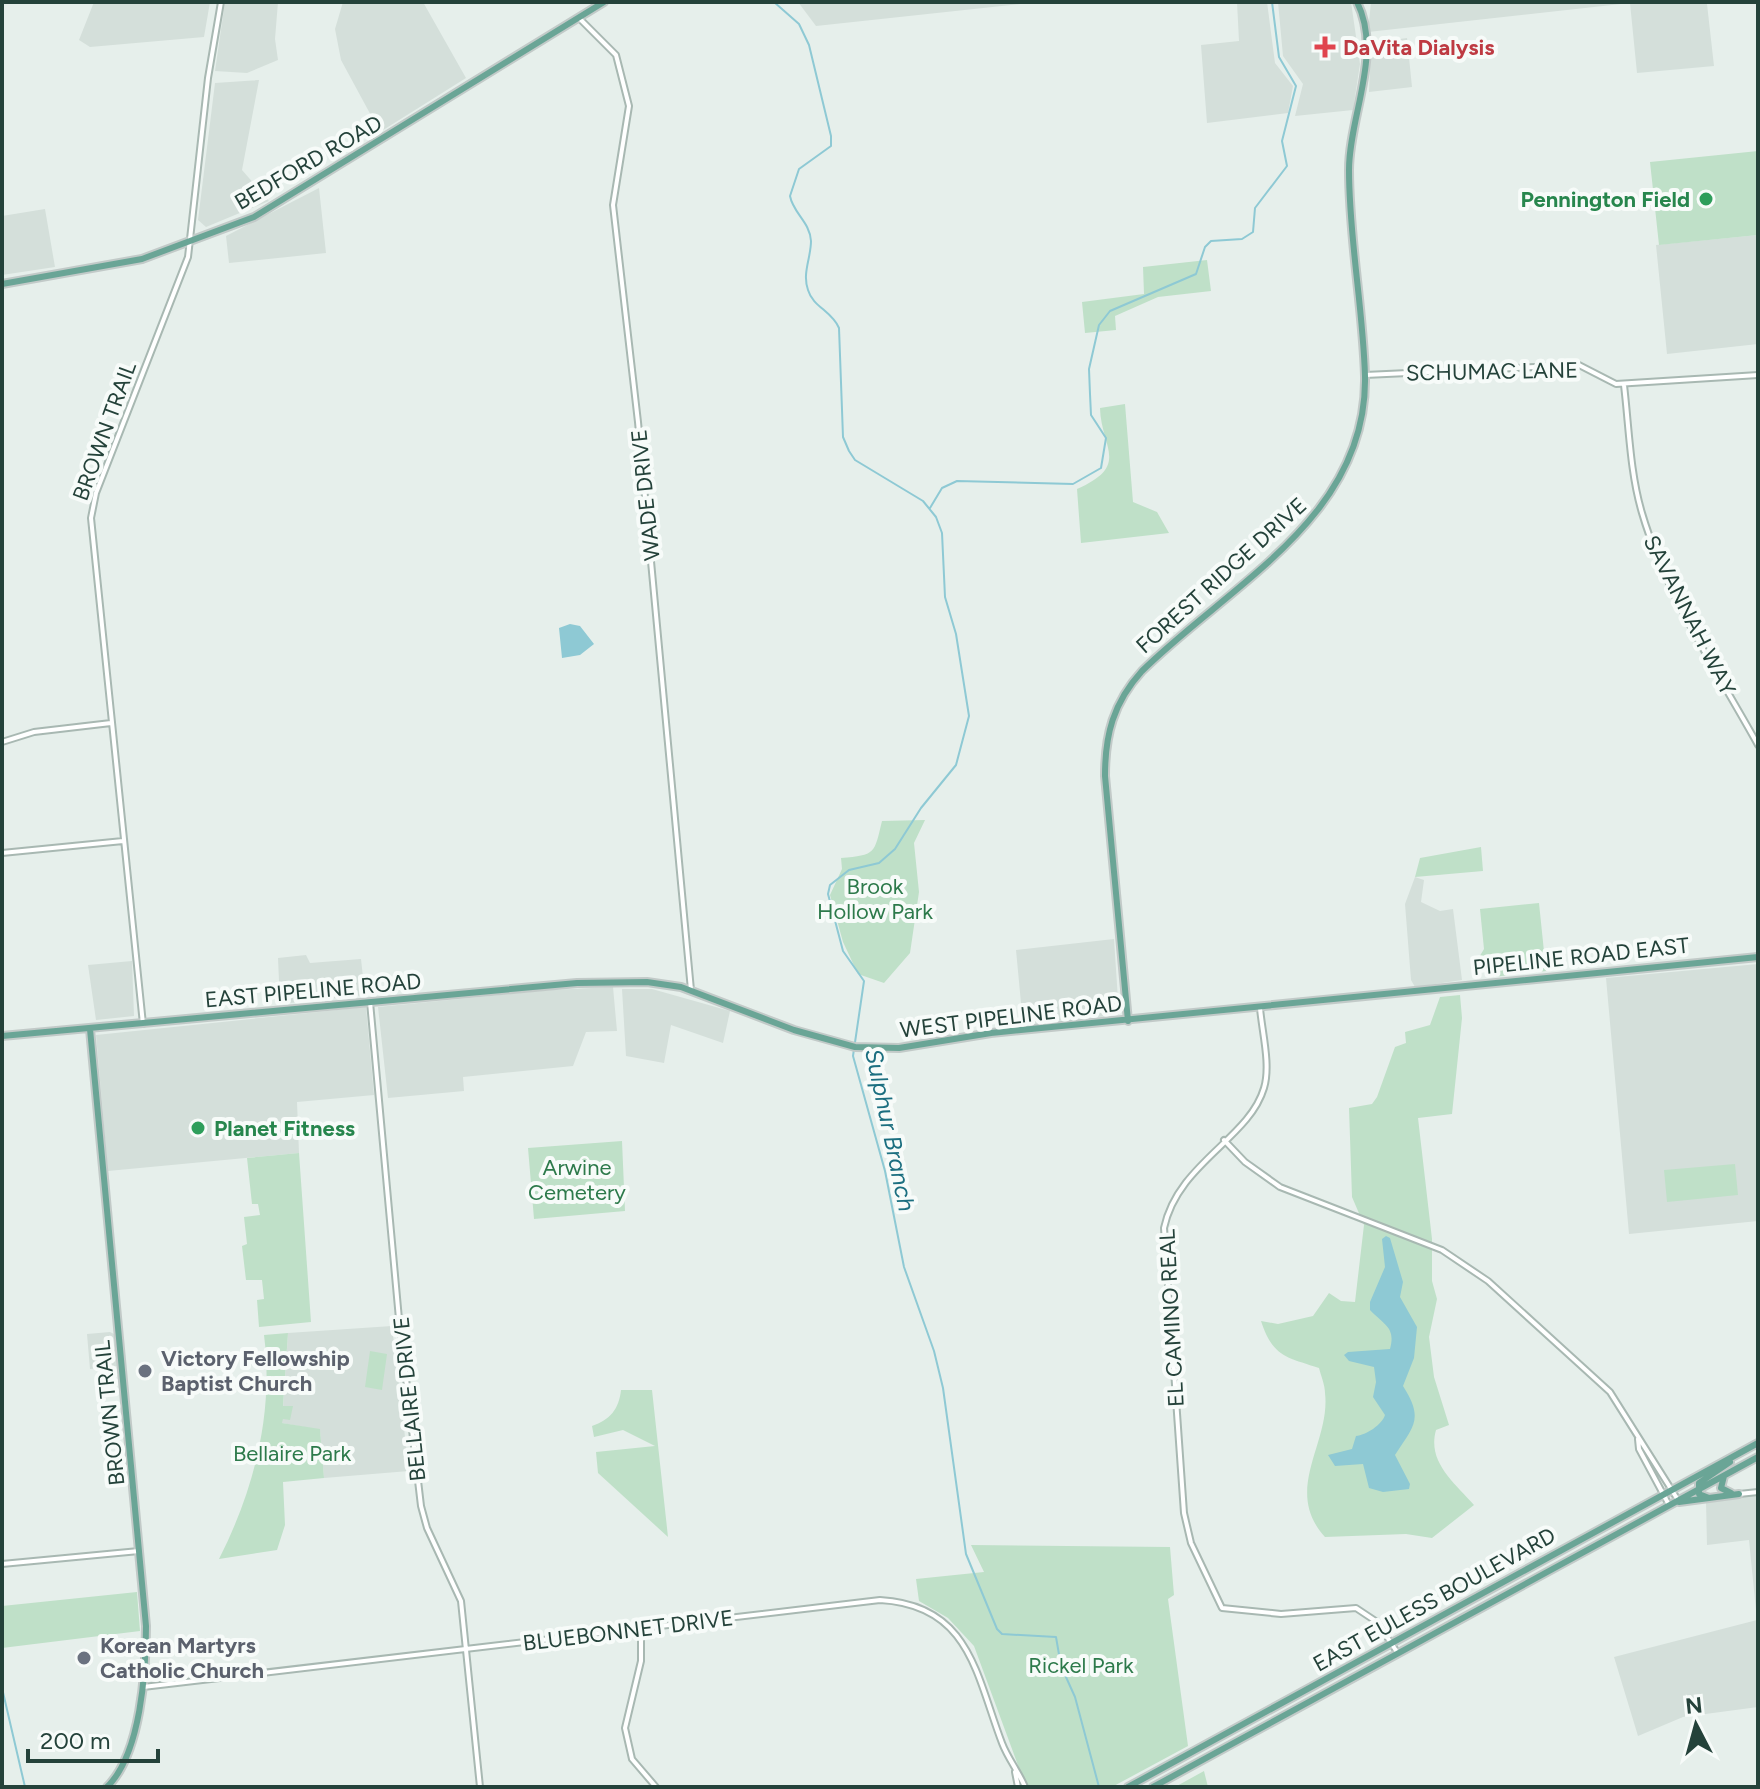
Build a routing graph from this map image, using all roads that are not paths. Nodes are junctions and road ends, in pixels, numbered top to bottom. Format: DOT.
graph roads {
  1 [pos="221,2"];
  2 [pos="604,2"];
  3 [pos="1357,2"];
  4 [pos="1364,2"];
  5 [pos="1361,11"];
  6 [pos="579,18"];
  7 [pos="190,244"];
  8 [pos="2,284"];
  9 [pos="1365,375"];
  10 [pos="1758,375"];
  11 [pos="1624,385"];
  12 [pos="111,723"];
  13 [pos="2,742"];
  14 [pos="1758,745"];
  15 [pos="124,841"];
  16 [pos="2,853"];
  17 [pos="1758,957"];
  18 [pos="627,982"];
  19 [pos="691,990"];
  20 [pos="1408,992"];
  21 [pos="370,1002"];
  22 [pos="1260,1008"];
  23 [pos="1128,1021"];
  24 [pos="143,1024"];
  25 [pos="90,1029"];
  26 [pos="2,1036"];
  27 [pos="1224,1140"];
  28 [pos="1637,1436"];
  29 [pos="1758,1443"];
  30 [pos="1742,1452"];
  31 [pos="1758,1457"];
  32 [pos="1726,1474"];
  33 [pos="1672,1489"];
  34 [pos="1697,1489"];
  35 [pos="1758,1492"];
  36 [pos="1664,1494"];
  37 [pos="1739,1494"];
  38 [pos="1709,1498"];
  39 [pos="1674,1502"];
  40 [pos="140,1551"];
  41 [pos="2,1564"];
  42 [pos="641,1629"];
  43 [pos="1392,1643"];
  44 [pos="467,1649"];
  45 [pos="1398,1653"];
  46 [pos="143,1687"];
  47 [pos="1014,1769"];
  48 [pos="107,1787"];
  49 [pos="480,1787"];
  50 [pos="656,1787"];
  51 [pos="1018,1787"];
  52 [pos="1025,1787"];
  53 [pos="1128,1787"];
  54 [pos="1153,1787"];
  1 -- 7 [label="street, BROWN TRAIL"];
  2 -- 6 [label="main road, BEDFORD ROAD"];
  3 -- 5 [label="main road, FOREST RIDGE DRIVE"];
  4 -- 5 [label="main road, FOREST RIDGE DRIVE"];
  5 -- 9 [label="main road, FOREST RIDGE DRIVE"];
  6 -- 7 [label="main road, BEDFORD ROAD"];
  6 -- 19 [label="street, WADE DRIVE"];
  7 -- 8 [label="main road, BEDFORD ROAD"];
  7 -- 12 [label="street, BROWN TRAIL"];
  9 -- 11 [label="street, SCHUMAC LANE"];
  9 -- 23 [label="main road, FOREST RIDGE DRIVE"];
  10 -- 11 [label="street, SCHUMAC LANE"];
  11 -- 14 [label="street, SAVANNAH WAY"];
  12 -- 13 [label="street"];
  12 -- 15 [label="street, BROWN TRAIL"];
  15 -- 16 [label="street"];
  15 -- 24 [label="street, BROWN TRAIL"];
  17 -- 20 [label="main road, PIPELINE ROAD EAST"];
  18 -- 19 [label="main road, WEST PIPELINE ROAD"];
  18 -- 21 [label="main road, EAST PIPELINE ROAD"];
  19 -- 23 [label="main road, WEST PIPELINE ROAD"];
  20 -- 22 [label="main road, WEST PIPELINE ROAD"];
  21 -- 24 [label="main road, EAST PIPELINE ROAD"];
  21 -- 44 [label="street, BELLAIRE DRIVE"];
  22 -- 23 [label="main road, WEST PIPELINE ROAD"];
  22 -- 27 [label="street, EL CAMINO REAL"];
  24 -- 25 [label="main road, EAST PIPELINE ROAD"];
  25 -- 26 [label="main road, EAST PIPELINE ROAD"];
  25 -- 40 [label="main road, BROWN TRAIL"];
  27 -- 28 [label="street"];
  27 -- 43 [label="street, EL CAMINO REAL"];
  28 -- 33 [label="street"];
  28 -- 36 [label="street"];
  29 -- 30 [label="main road, EAST EULESS BOULEVARD"];
  30 -- 33 [label="main road, EAST EULESS BOULEVARD"];
  30 -- 34 [label="main road"];
  31 -- 32 [label="main road, EAST EULESS BOULEVARD"];
  32 -- 34 [label="main road, EAST EULESS BOULEVARD"];
  32 -- 37 [label="main road"];
  33 -- 36 [label="main road, EAST EULESS BOULEVARD"];
  33 -- 39 [label="street"];
  34 -- 38 [label="main road"];
  34 -- 39 [label="main road, EAST EULESS BOULEVARD"];
  35 -- 37 [label="street"];
  36 -- 39 [label="street"];
  36 -- 43 [label="main road, EAST EULESS BOULEVARD"];
  37 -- 38 [label="main road"];
  38 -- 39 [label="main road"];
  39 -- 45 [label="main road, EAST EULESS BOULEVARD"];
  40 -- 41 [label="street"];
  40 -- 46 [label="main road, BROWN TRAIL"];
  42 -- 44 [label="street, BLUEBONNET DRIVE"];
  42 -- 47 [label="street, BLUEBONNET DRIVE"];
  42 -- 50 [label="street"];
  43 -- 45 [label="street"];
  43 -- 53 [label="main road, EAST EULESS BOULEVARD"];
  44 -- 46 [label="street, BLUEBONNET DRIVE"];
  44 -- 49 [label="street, BELLAIRE DRIVE"];
  45 -- 54 [label="main road, EAST EULESS BOULEVARD"];
  46 -- 48 [label="main road, BROWN TRAIL"];
  47 -- 51 [label="street, BLUEBONNET DRIVE"];
  47 -- 52 [label="street, BLUEBONNET DRIVE"];
}
